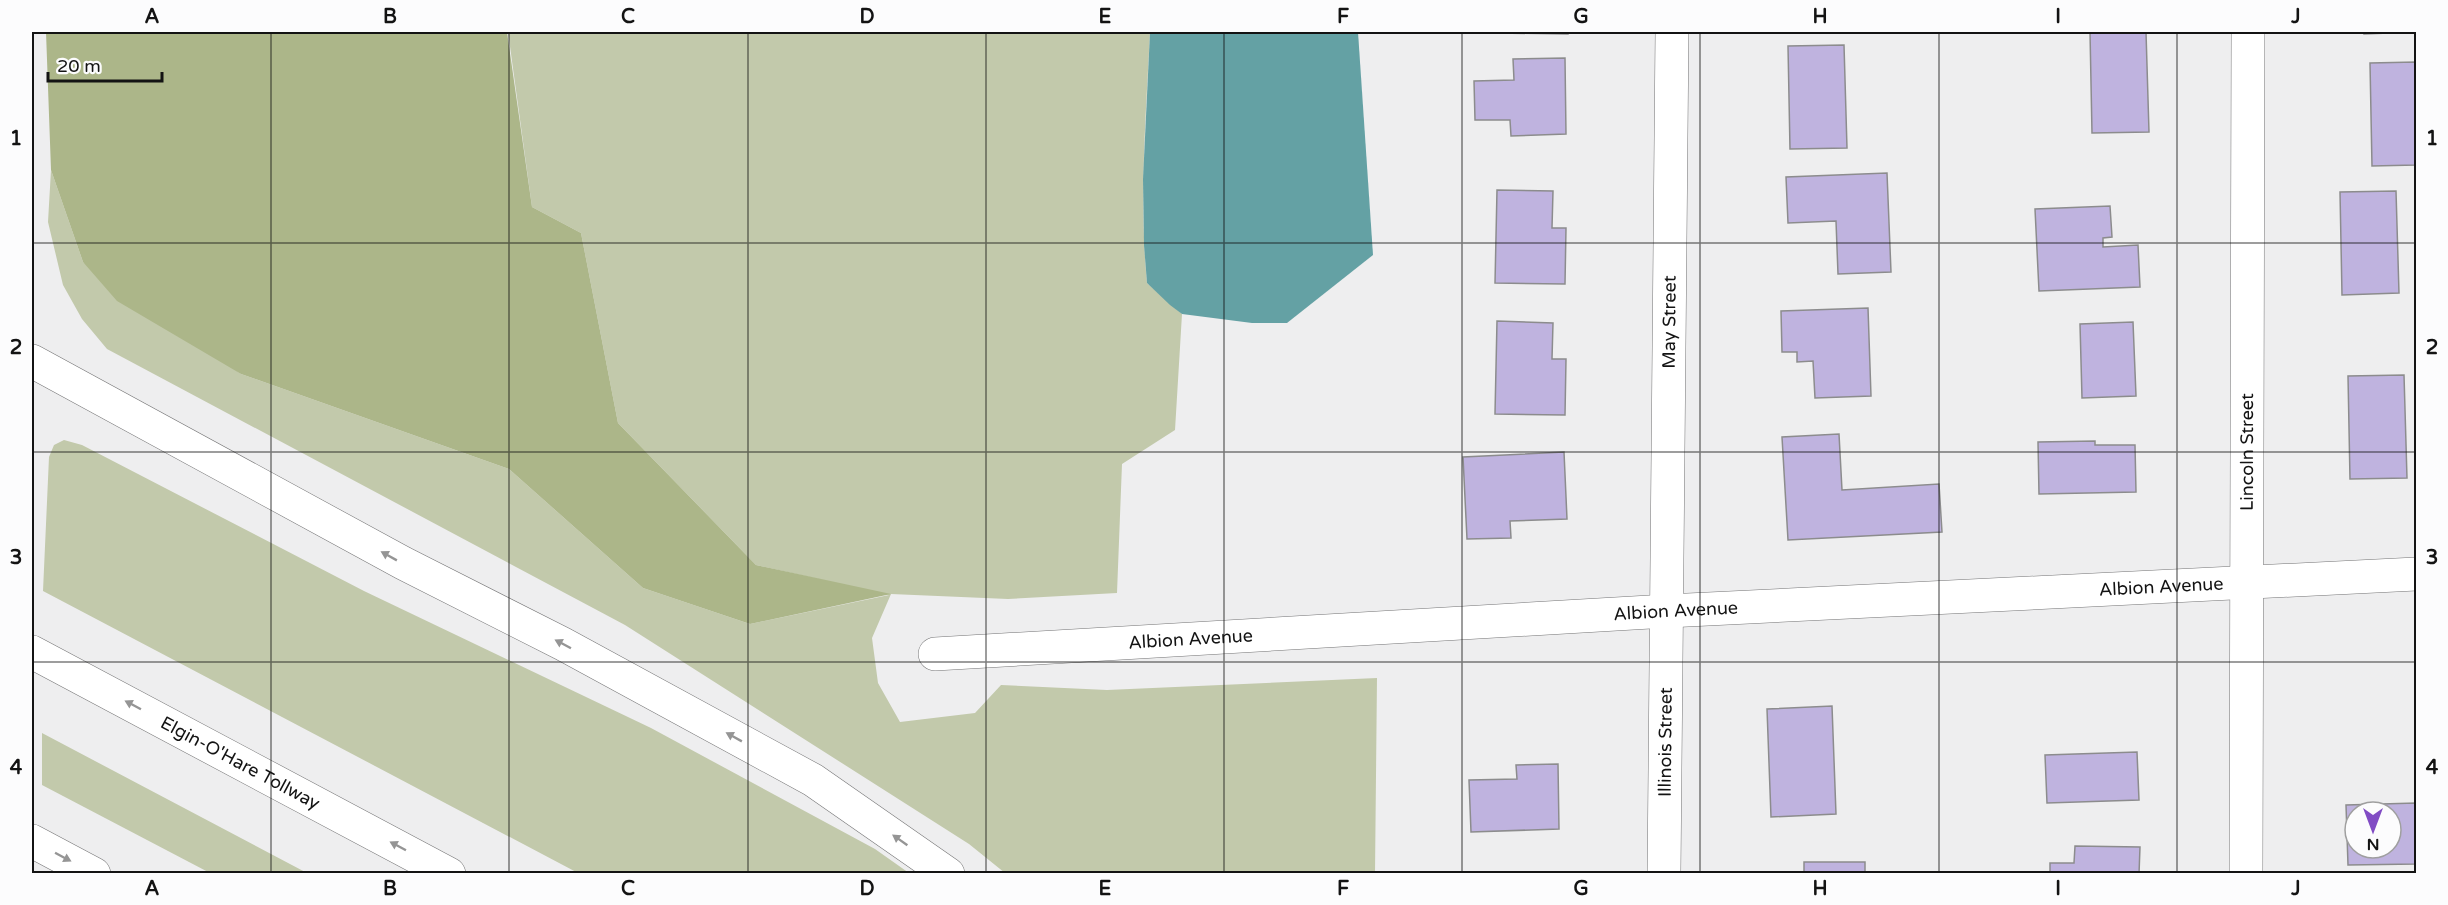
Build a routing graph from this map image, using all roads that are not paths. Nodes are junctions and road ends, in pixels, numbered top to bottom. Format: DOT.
graph roads {
  1 [pos="1672,32"];
  2 [pos="2248,32"];
  3 [pos="32,361"];
  4 [pos="2416,574"];
  5 [pos="2247,582"];
  6 [pos="1667,611"];
  7 [pos="32,652"];
  8 [pos="935,654"];
  9 [pos="32,841"];
  10 [pos="94,873"];
  11 [pos="449,873"];
  12 [pos="948,873"];
  13 [pos="1664,873"];
  14 [pos="2246,873"];
  1 -- 6 [label="main road, May Street"];
  2 -- 5 [label="main road, Lincoln Street"];
  12 -- 3 [label="main road, one-way"];
  4 -- 5 [label="main road, Albion Avenue"];
  5 -- 6 [label="main road, Albion Avenue"];
  5 -- 14 [label="main road, Lincoln Street"];
  6 -- 8 [label="main road, Albion Avenue"];
  6 -- 13 [label="main road, Illinois Street"];
  11 -- 7 [label="main road, Elgin-O'Hare Tollway, one-way"];
  9 -- 10 [label="main road, one-way"];
}
